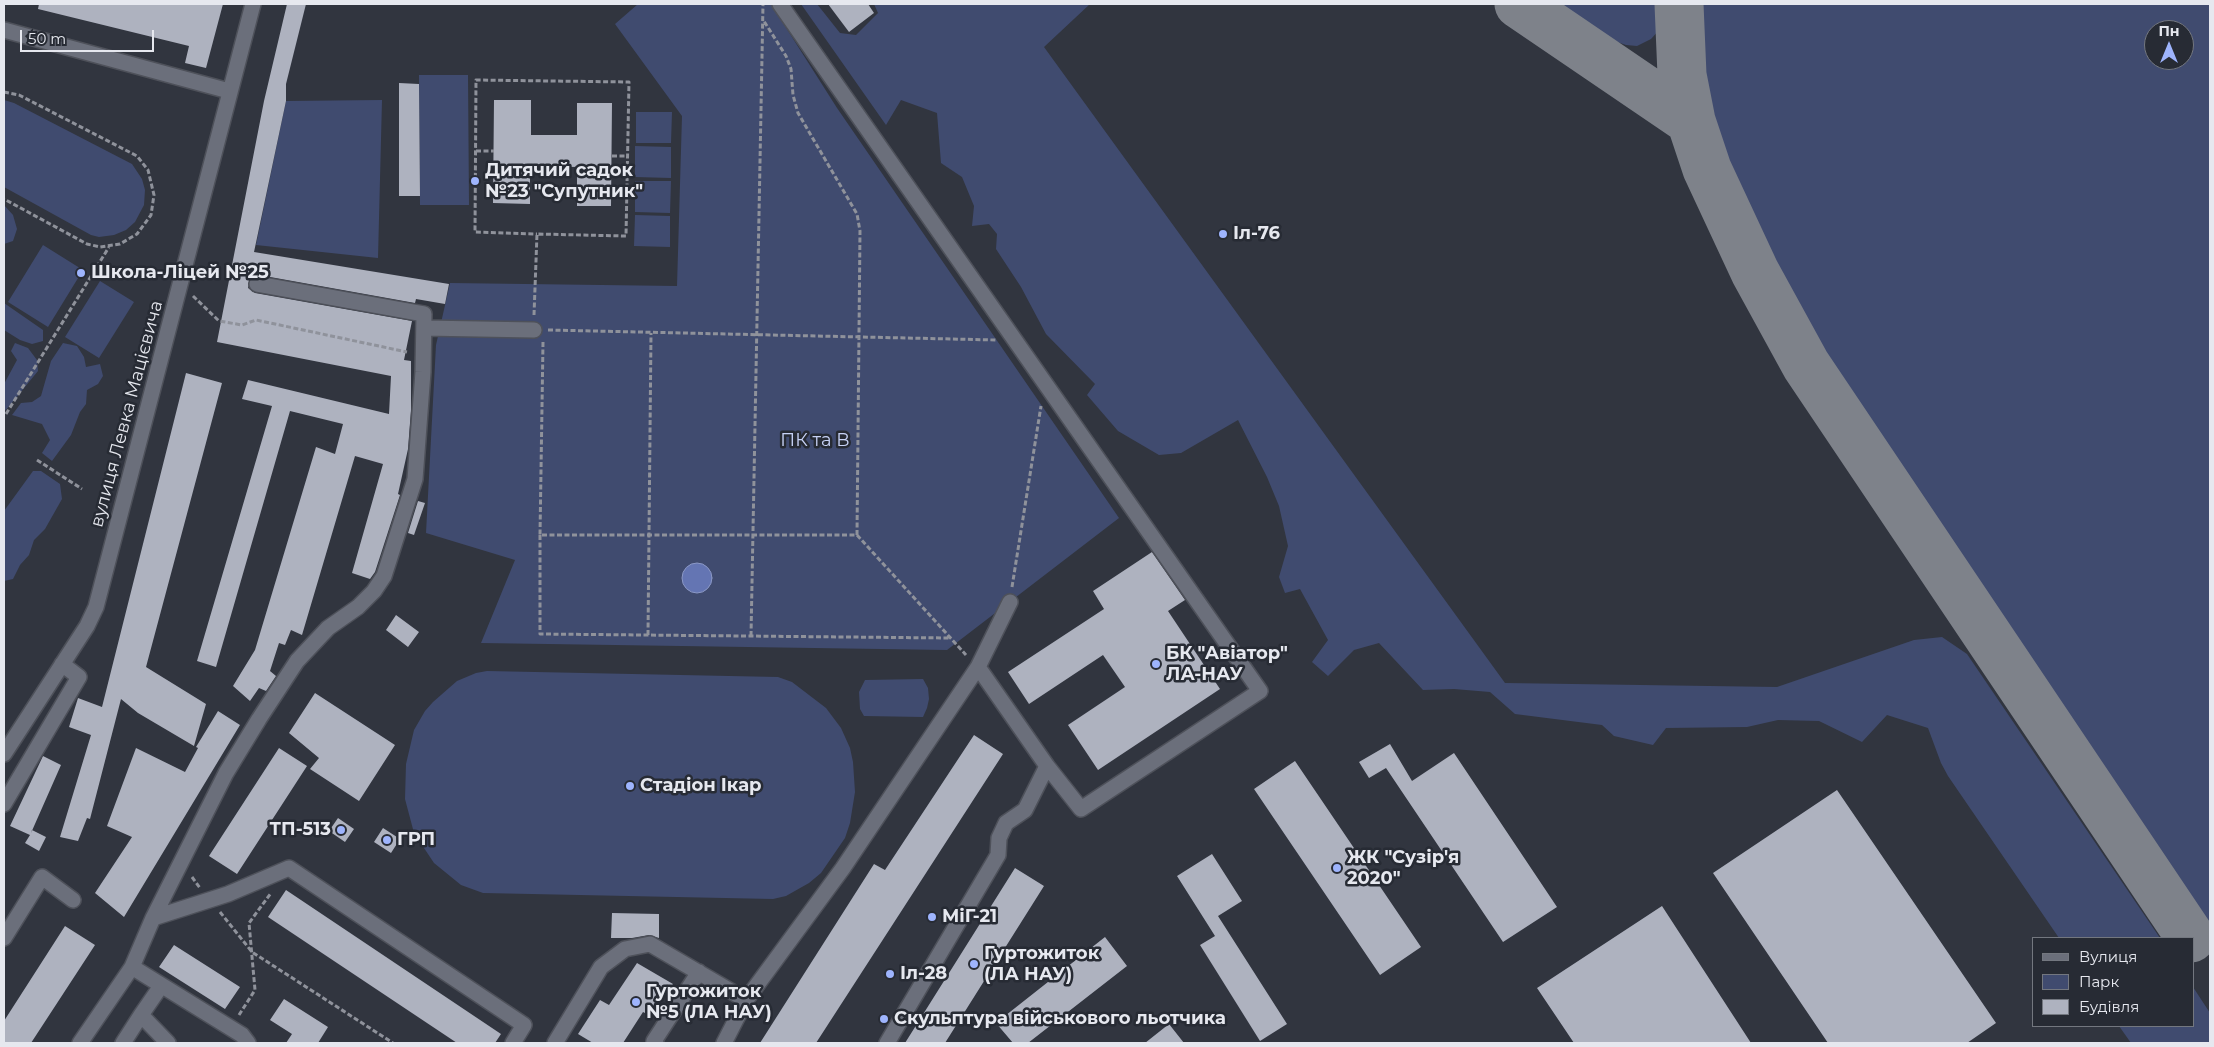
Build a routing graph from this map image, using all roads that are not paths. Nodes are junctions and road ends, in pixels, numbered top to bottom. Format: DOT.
graph roads {
  1 [pos="254,4"];
  2 [pos="780,4"];
  3 [pos="4,30"];
  4 [pos="229,91"];
  5 [pos="258,284"];
  6 [pos="424,328"];
  7 [pos="538,330"];
  8 [pos="1010,602"];
  9 [pos="62,664"];
  10 [pos="978,667"];
  11 [pos="4,754"];
  12 [pos="1048,766"];
  13 [pos="4,804"];
  14 [pos="74,900"];
  15 [pos="152,918"];
  16 [pos="4,938"];
  17 [pos="132,968"];
  18 [pos="699,972"];
  19 [pos="161,986"];
  20 [pos="746,1000"];
  21 [pos="142,1015"];
  22 [pos="80,1043"];
  23 [pos="123,1043"];
  24 [pos="168,1043"];
  25 [pos="248,1043"];
  26 [pos="513,1043"];
  27 [pos="554,1043"];
  28 [pos="656,1043"];
  29 [pos="724,1043"];
  30 [pos="887,1043"];
  1 -- 4 [label="street, вулиця Левка Мацієвича"];
  2 -- 12 [label="street"];
  3 -- 4 [label="street"];
  4 -- 9 [label="street, вулиця Левка Мацієвича"];
  5 -- 6 [label="street"];
  6 -- 7 [label="street"];
  6 -- 15 [label="street"];
  8 -- 10 [label="street"];
  9 -- 11 [label="street, вулиця Левка Мацієвича"];
  9 -- 13 [label="street"];
  10 -- 12 [label="street"];
  10 -- 20 [label="street"];
  12 -- 30 [label="street"];
  14 -- 16 [label="street"];
  15 -- 17 [label="street"];
  15 -- 26 [label="street"];
  17 -- 19 [label="street"];
  17 -- 22 [label="street"];
  18 -- 20 [label="street"];
  18 -- 27 [label="street"];
  18 -- 28 [label="street"];
  19 -- 21 [label="street"];
  19 -- 25 [label="street"];
  20 -- 29 [label="street"];
  21 -- 23 [label="street"];
  21 -- 24 [label="street"];
}
